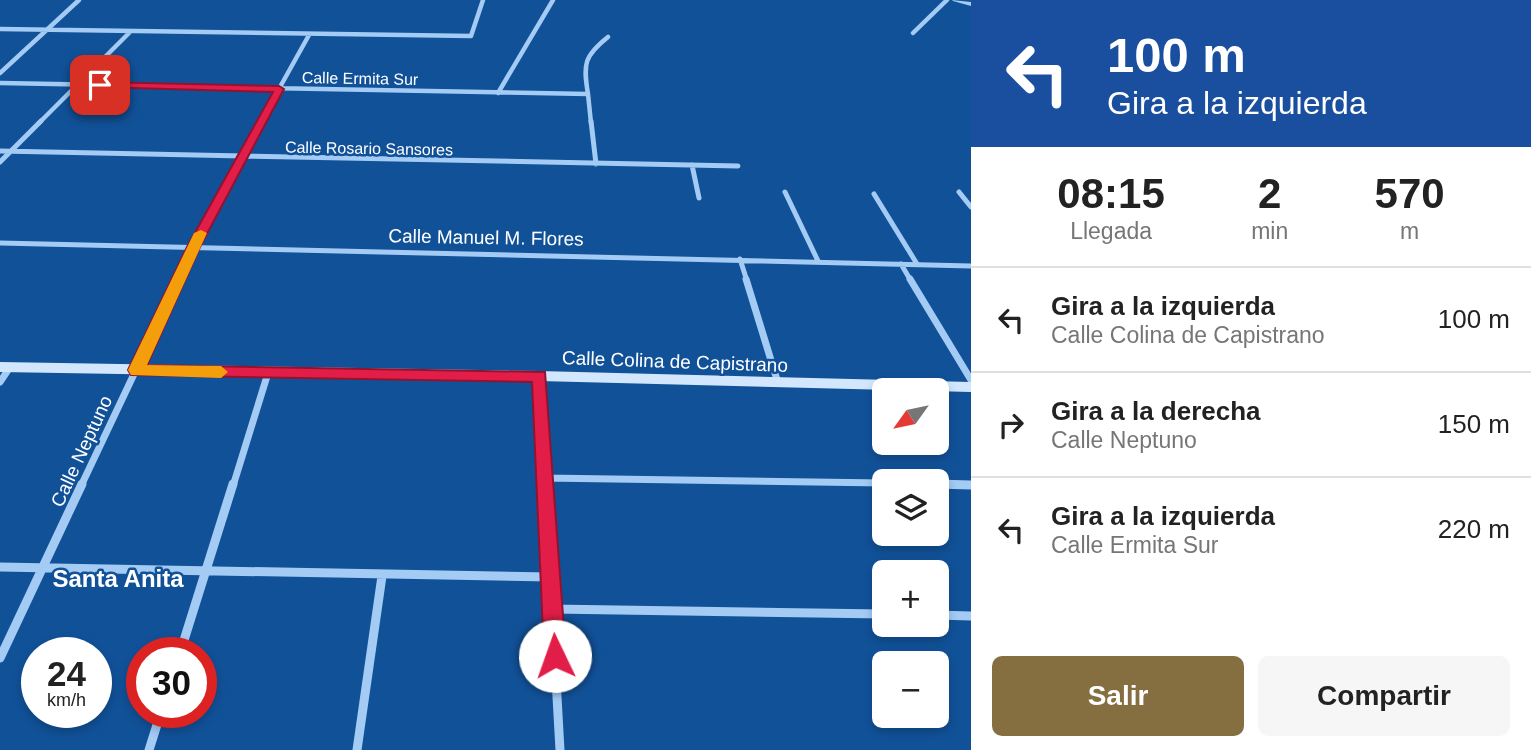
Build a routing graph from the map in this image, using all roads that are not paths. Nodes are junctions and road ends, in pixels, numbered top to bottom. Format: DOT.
graph roads {
  1 [pos="79,0"];
  2 [pos="483,0"];
  3 [pos="553,0"];
  4 [pos="947,0"];
  5 [pos="955,0"];
  6 [pos="971,4"];
  7 [pos="0,29"];
  8 [pos="47,30"];
  9 [pos="130,32"];
  10 [pos="914,33"];
  11 [pos="309,35"];
  12 [pos="608,37"];
  13 [pos="0,73"];
  14 [pos="0,83"];
  15 [pos="75,84"];
  16 [pos="279,89"];
  17 [pos="498,93"];
  18 [pos="588,94"];
  19 [pos="0,151"];
  20 [pos="10,151"];
  21 [pos="240,158"];
  22 [pos="0,162"];
  23 [pos="596,164"];
  24 [pos="692,165"];
  25 [pos="738,166"];
  26 [pos="785,192"];
  27 [pos="959,192"];
  28 [pos="874,194"];
  29 [pos="699,198"];
  30 [pos="971,207"];
  31 [pos="0,243"];
  32 [pos="194,247"];
  33 [pos="740,258"];
  34 [pos="818,261"];
  35 [pos="901,264"];
  36 [pos="916,264"];
  37 [pos="971,266"];
  38 [pos="5,367"];
  39 [pos="136,370"];
  40 [pos="268,373"];
  41 [pos="539,376"];
  42 [pos="971,380"];
  43 [pos="0,382"];
  44 [pos="779,384"];
  45 [pos="971,387"];
  46 [pos="545,478"];
  47 [pos="872,483"];
  48 [pos="949,484"];
  49 [pos="971,485"];
  50 [pos="0,567"];
  51 [pos="43,569"];
  52 [pos="206,572"];
  53 [pos="382,576"];
  54 [pos="550,577"];
  55 [pos="552,609"];
  56 [pos="872,614"];
  57 [pos="949,615"];
  58 [pos="971,616"];
  59 [pos="185,637"];
  60 [pos="0,658"];
  61 [pos="156,728"];
  62 [pos="149,750"];
  63 [pos="357,750"];
  64 [pos="560,750"];
  1 -- 8 [label="street"];
  2 -- 11 [label="street"];
  3 -- 17 [label="street"];
  4 -- 10 [label="street"];
  5 -- 6 [label="street"];
  7 -- 8 [label="street"];
  8 -- 9 [label="street"];
  8 -- 13 [label="street"];
  9 -- 11 [label="street"];
  9 -- 15 [label="street"];
  11 -- 16 [label="street, Calle Neptuno"];
  12 -- 18 [label="street"];
  14 -- 15 [label="street, Calle Ermita Sur"];
  15 -- 16 [label="street, Calle Ermita Sur"];
  15 -- 20 [label="street"];
  16 -- 17 [label="street, Calle Ermita Sur"];
  16 -- 21 [label="street, Calle Neptuno"];
  17 -- 18 [label="street, Calle Ermita Sur"];
  18 -- 23 [label="street"];
  19 -- 20 [label="street, Calle Rosario Sansores"];
  20 -- 21 [label="street, Calle Rosario Sansores"];
  20 -- 22 [label="street"];
  21 -- 23 [label="street, Calle Rosario Sansores"];
  21 -- 32 [label="street, Calle Neptuno"];
  23 -- 24 [label="street, Calle Rosario Sansores"];
  24 -- 25 [label="street, Calle Rosario Sansores"];
  24 -- 29 [label="street"];
  26 -- 34 [label="street"];
  27 -- 30 [label="street"];
  28 -- 36 [label="street"];
  31 -- 32 [label="street, Calle Manuel M. Flores"];
  32 -- 33 [label="street, Calle Manuel M. Flores"];
  32 -- 39 [label="street, Calle Neptuno"];
  33 -- 34 [label="street, Calle Manuel M. Flores"];
  33 -- 44 [label="street"];
  34 -- 35 [label="street, Calle Manuel M. Flores"];
  35 -- 36 [label="street, Calle Manuel M. Flores"];
  35 -- 42 [label="street"];
  36 -- 37 [label="street, Calle Manuel M. Flores"];
  38 -- 39 [label="main road, Calle Colina de Capistrano"];
  38 -- 43 [label="street"];
  39 -- 40 [label="main road, Calle Colina de Capistrano"];
  39 -- 51 [label="street, Calle Neptuno"];
  40 -- 41 [label="main road, Calle Colina de Capistrano"];
  40 -- 52 [label="street"];
  41 -- 44 [label="main road, Calle Colina de Capistrano"];
  41 -- 46 [label="street"];
  44 -- 45 [label="main road, Calle Colina de Capistrano"];
  46 -- 47 [label="street"];
  46 -- 54 [label="street"];
  48 -- 49 [label="street"];
  50 -- 51 [label="street"];
  51 -- 52 [label="street"];
  51 -- 60 [label="street, Calle Neptuno"];
  52 -- 53 [label="street"];
  52 -- 59 [label="street"];
  53 -- 54 [label="street"];
  53 -- 63 [label="street"];
  54 -- 55 [label="street"];
  55 -- 56 [label="street"];
  55 -- 64 [label="street"];
  57 -- 58 [label="street"];
  61 -- 62 [label="street"];
}
